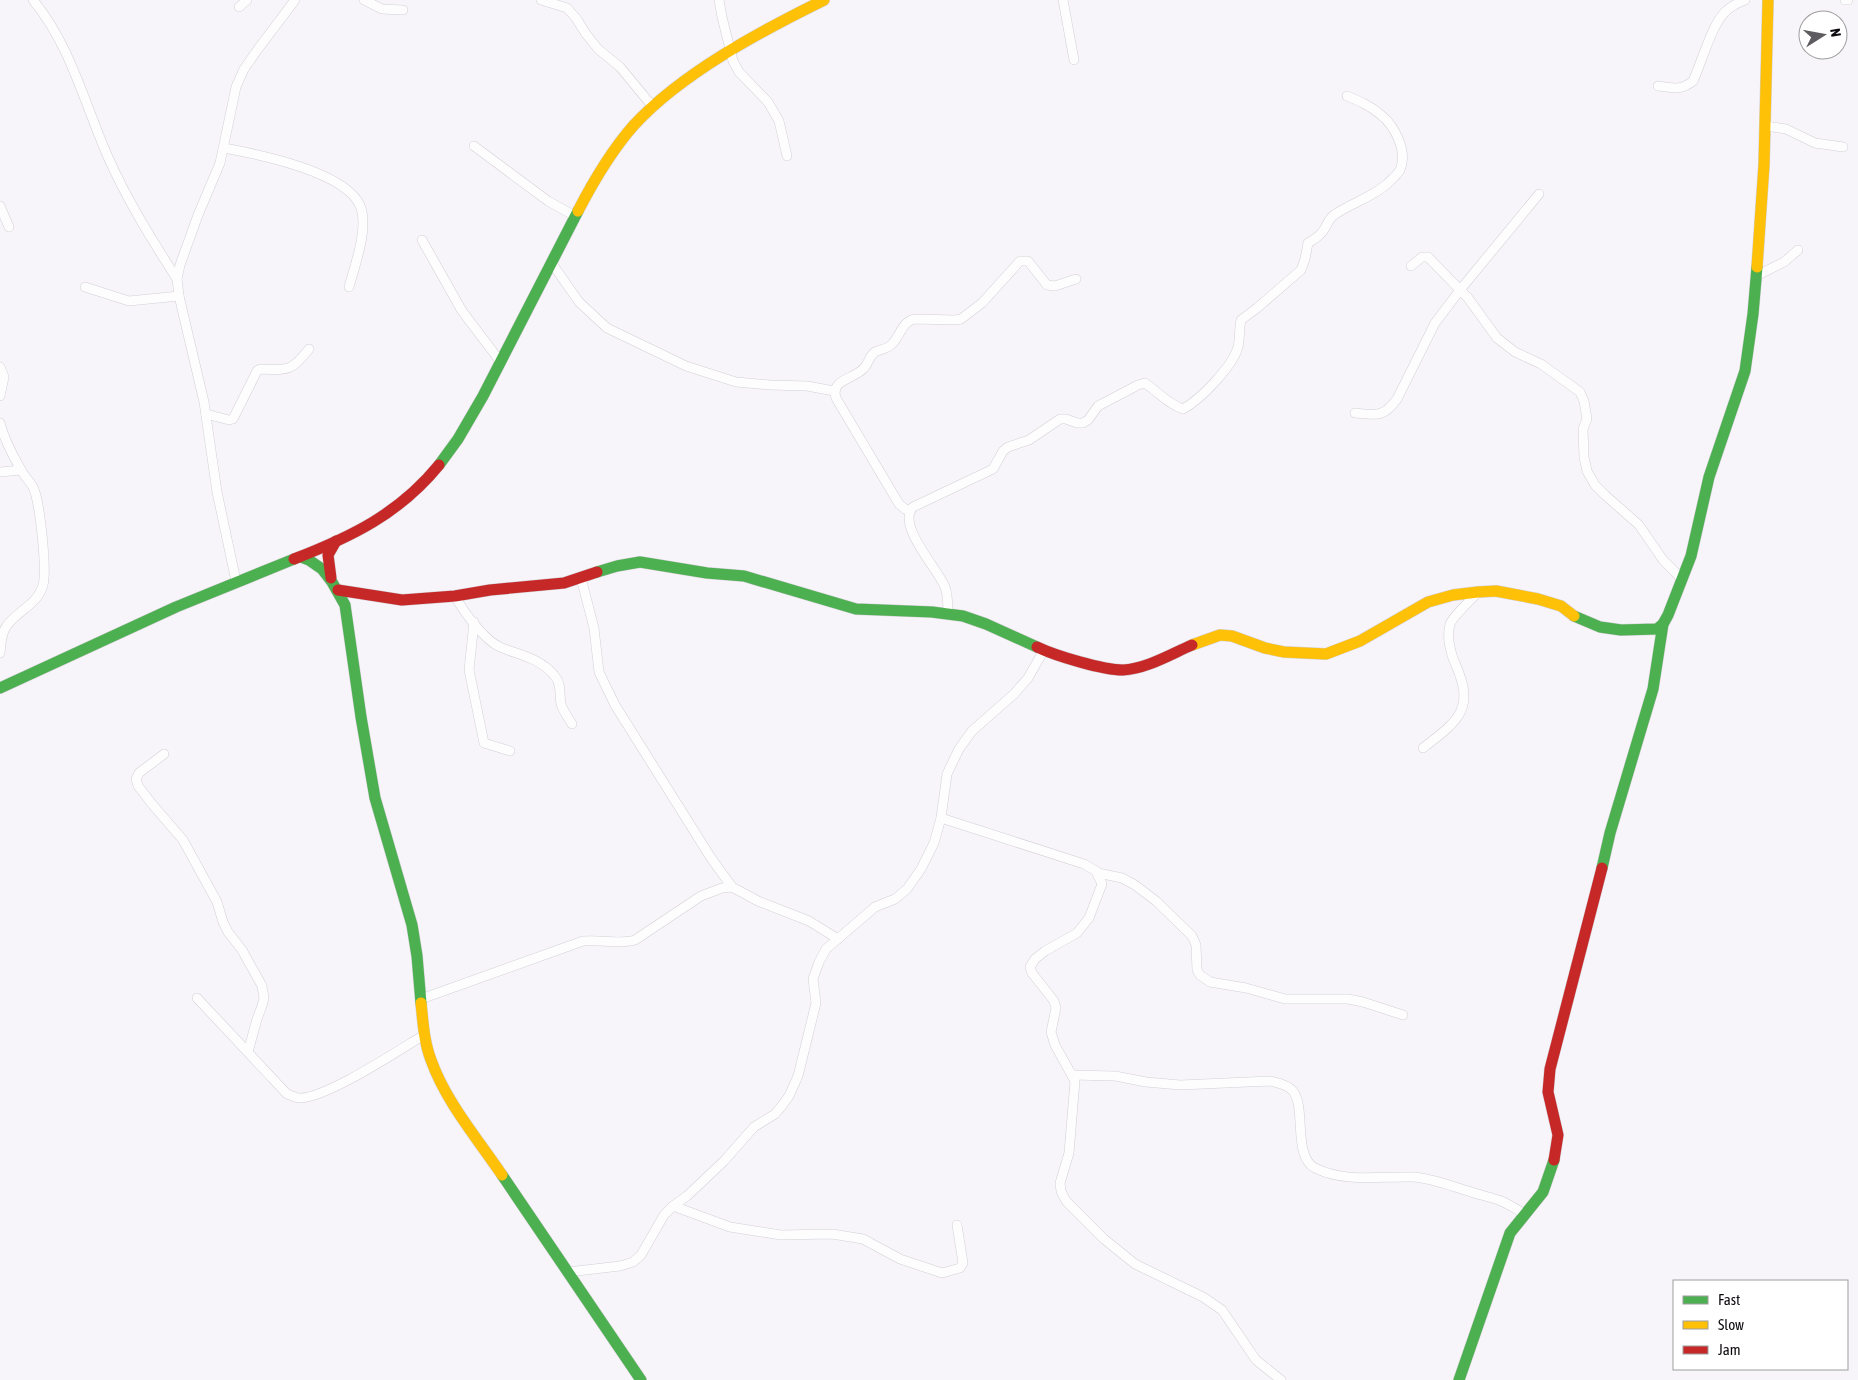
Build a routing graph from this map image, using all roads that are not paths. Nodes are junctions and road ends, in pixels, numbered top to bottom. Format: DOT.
graph roads {
  1 [pos="33,0"];
  2 [pos="247,0"];
  3 [pos="295,0"];
  4 [pos="364,0"];
  5 [pos="541,0"];
  6 [pos="719,0"];
  7 [pos="824,0"];
  8 [pos="1063,0"];
  9 [pos="1745,0"];
  10 [pos="1768,0"];
  11 [pos="239,7"];
  12 [pos="403,10"];
  13 [pos="731,50"];
  14 [pos="1074,60"];
  15 [pos="1658,86"];
  16 [pos="1347,96"];
  17 [pos="653,107"];
  18 [pos="1766,126"];
  19 [pos="474,146"];
  20 [pos="1843,147"];
  21 [pos="224,148"];
  22 [pos="787,156"];
  23 [pos="1539,194"];
  24 [pos="0,206"];
  25 [pos="575,216"];
  26 [pos="9,227"];
  27 [pos="422,240"];
  28 [pos="1798,250"];
  29 [pos="551,262"];
  30 [pos="1411,266"];
  31 [pos="1756,276"];
  32 [pos="177,279"];
  33 [pos="1076,279"];
  34 [pos="85,287"];
  35 [pos="349,287"];
  36 [pos="1460,290"];
  37 [pos="179,296"];
  38 [pos="309,349"];
  39 [pos="500,361"];
  40 [pos="0,367"];
  41 [pos="834,391"];
  42 [pos="0,396"];
  43 [pos="1355,413"];
  44 [pos="206,414"];
  45 [pos="0,423"];
  46 [pos="20,470"];
  47 [pos="0,472"];
  48 [pos="910,511"];
  49 [pos="336,541"];
  50 [pos="300,556"];
  51 [pos="581,578"];
  52 [pos="1682,579"];
  53 [pos="236,581"];
  54 [pos="335,585"];
  55 [pos="1478,592"];
  56 [pos="454,596"];
  57 [pos="948,614"];
  58 [pos="474,622"];
  59 [pos="1663,624"];
  60 [pos="1044,650"];
  61 [pos="0,653"];
  62 [pos="0,688"];
  63 [pos="572,724"];
  64 [pos="1423,748"];
  65 [pos="510,751"];
  66 [pos="164,754"];
  67 [pos="941,818"];
  68 [pos="1098,873"];
  69 [pos="732,887"];
  70 [pos="838,939"];
  71 [pos="197,998"];
  72 [pos="421,999"];
  73 [pos="1403,1015"];
  74 [pos="424,1035"];
  75 [pos="248,1052"];
  76 [pos="1072,1075"];
  77 [pos="672,1206"];
  78 [pos="1525,1214"];
  79 [pos="957,1225"];
  80 [pos="568,1272"];
  81 [pos="641,1380"];
  82 [pos="1281,1380"];
  83 [pos="1459,1380"];
  1 -- 32 [label="street"];
  2 -- 11 [label="street"];
  3 -- 21 [label="street"];
  4 -- 12 [label="street"];
  5 -- 17 [label="street"];
  6 -- 13 [label="street"];
  7 -- 13 [label="street"];
  8 -- 14 [label="street"];
  9 -- 15 [label="street"];
  10 -- 18 [label="street"];
  13 -- 17 [label="street"];
  13 -- 22 [label="street"];
  16 -- 48 [label="street"];
  17 -- 25 [label="street"];
  18 -- 20 [label="street"];
  18 -- 31 [label="street"];
  19 -- 25 [label="street"];
  21 -- 32 [label="street"];
  21 -- 35 [label="street"];
  23 -- 36 [label="street"];
  24 -- 26 [label="street"];
  25 -- 29 [label="street"];
  27 -- 39 [label="street"];
  28 -- 31 [label="street"];
  29 -- 39 [label="street"];
  29 -- 41 [label="street"];
  30 -- 36 [label="street"];
  31 -- 52 [label="street"];
  32 -- 37 [label="street"];
  33 -- 41 [label="street"];
  34 -- 37 [label="street"];
  36 -- 43 [label="street"];
  36 -- 52 [label="street"];
  37 -- 44 [label="street"];
  38 -- 44 [label="street"];
  39 -- 49 [label="street"];
  40 -- 42 [label="street"];
  41 -- 48 [label="street"];
  44 -- 53 [label="street"];
  45 -- 46 [label="street"];
  46 -- 47 [label="street"];
  46 -- 61 [label="street"];
  48 -- 57 [label="street"];
  49 -- 50 [label="street"];
  49 -- 54 [label="street"];
  50 -- 53 [label="street"];
  50 -- 54 [label="street"];
  51 -- 56 [label="street"];
  51 -- 57 [label="street"];
  51 -- 69 [label="street"];
  52 -- 59 [label="street"];
  53 -- 62 [label="street"];
  54 -- 56 [label="street"];
  54 -- 72 [label="street"];
  55 -- 59 [label="street"];
  55 -- 60 [label="street"];
  55 -- 64 [label="street"];
  56 -- 58 [label="street"];
  57 -- 60 [label="street"];
  58 -- 63 [label="street"];
  58 -- 65 [label="street"];
  59 -- 78 [label="street"];
  60 -- 67 [label="street"];
  66 -- 75 [label="street"];
  67 -- 68 [label="street"];
  67 -- 70 [label="street"];
  68 -- 73 [label="street"];
  68 -- 76 [label="street"];
  69 -- 70 [label="street"];
  69 -- 72 [label="street"];
  70 -- 77 [label="street"];
  71 -- 75 [label="street"];
  72 -- 74 [label="street"];
  74 -- 75 [label="street"];
  74 -- 80 [label="street"];
  76 -- 78 [label="street"];
  76 -- 82 [label="street"];
  77 -- 79 [label="street"];
  77 -- 80 [label="street"];
  78 -- 83 [label="street"];
  80 -- 81 [label="street"];
}
